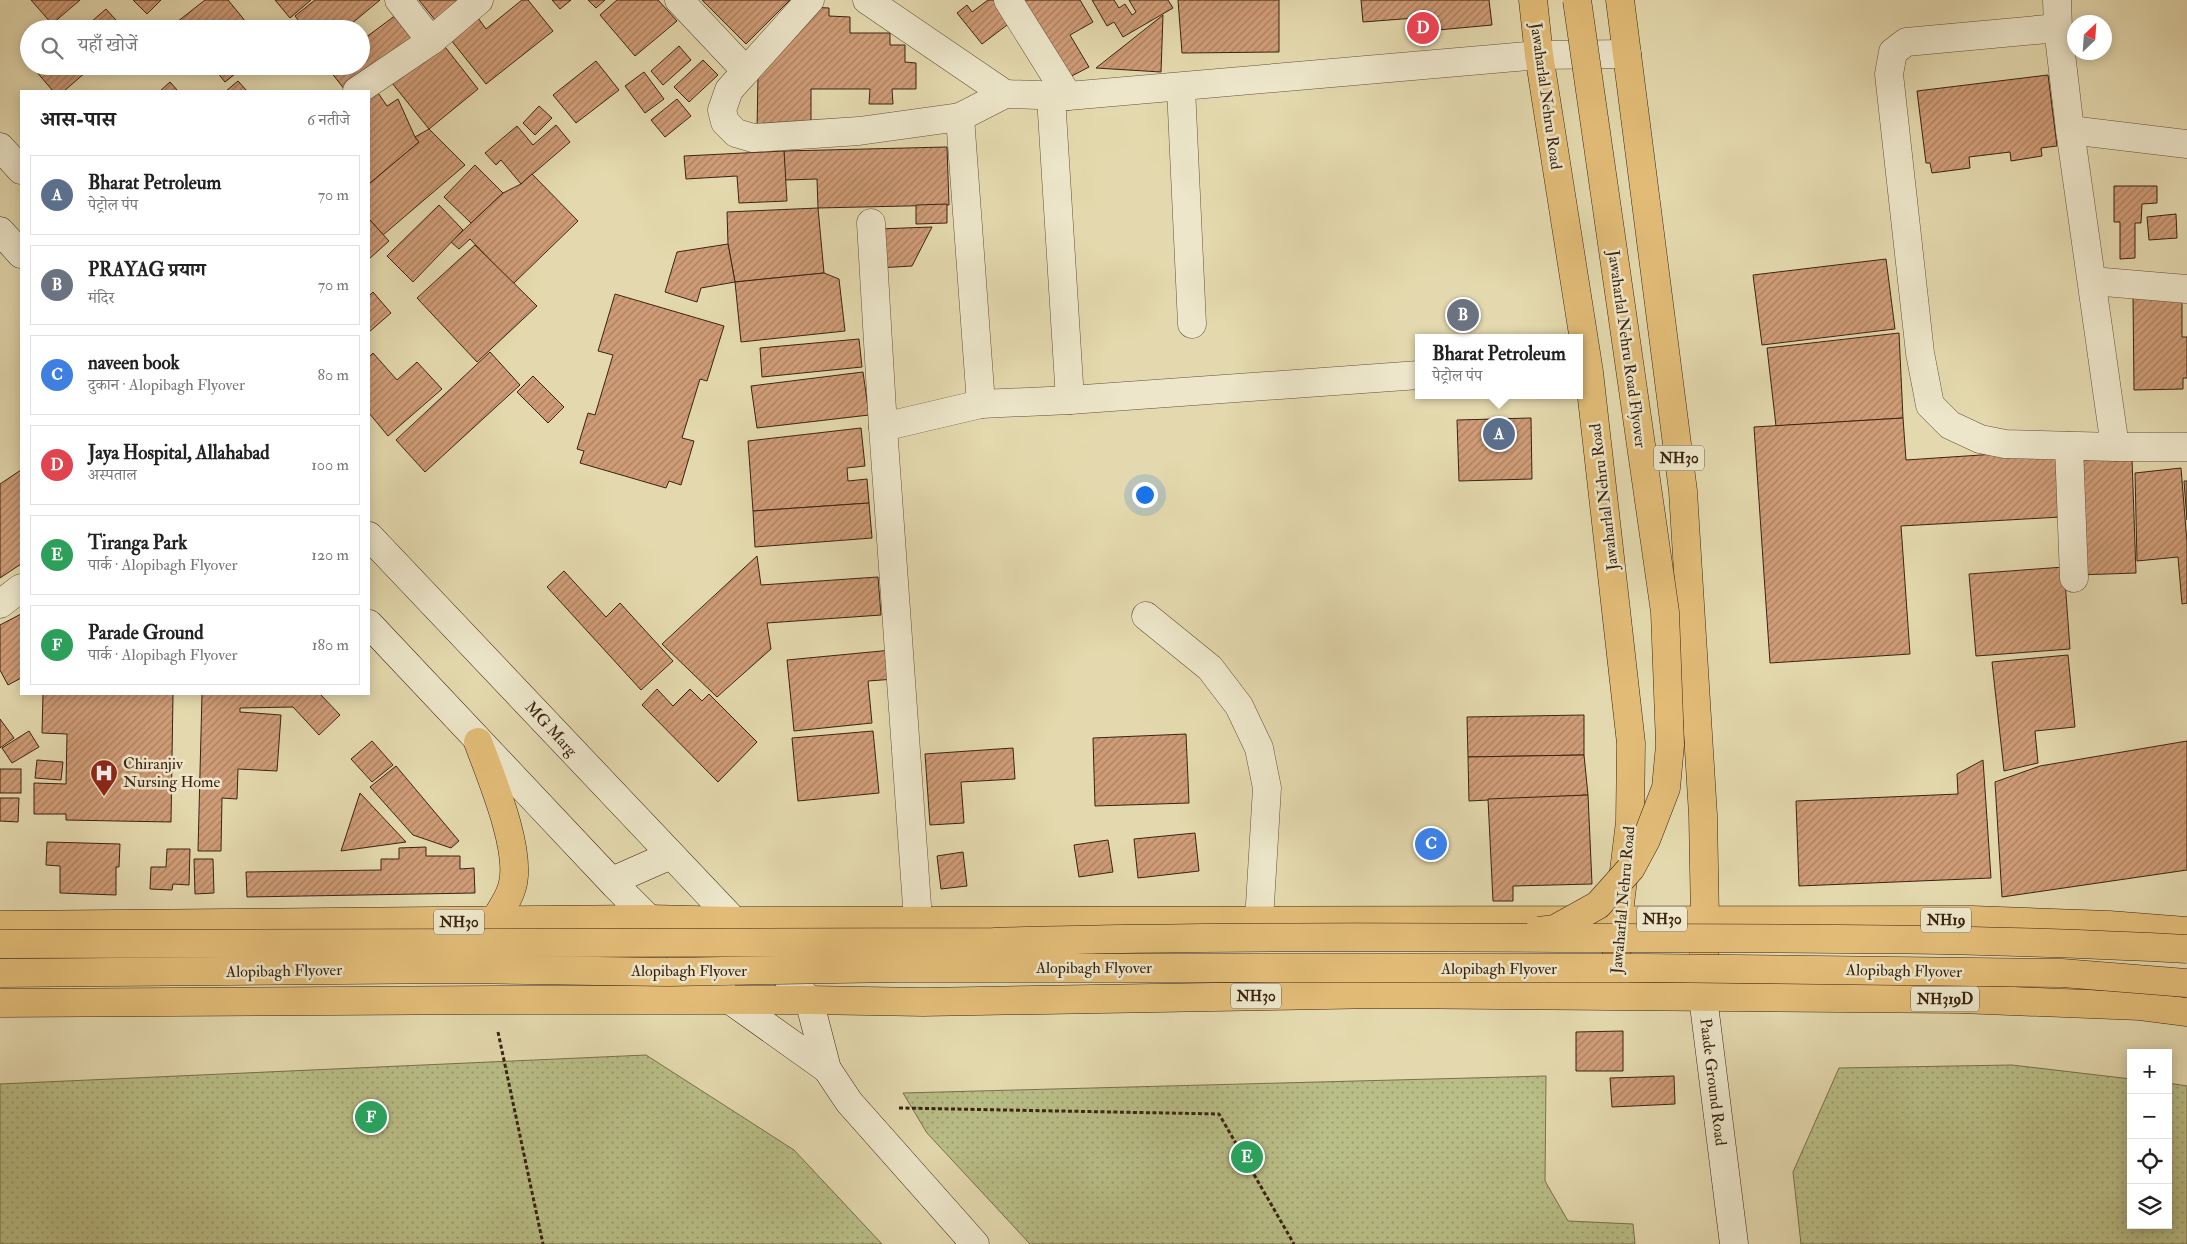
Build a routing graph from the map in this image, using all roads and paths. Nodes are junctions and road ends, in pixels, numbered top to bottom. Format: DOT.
graph roads {
  1 [pos="399,0"];
  2 [pos="479,0"];
  3 [pos="679,0"];
  4 [pos="810,0"];
  5 [pos="867,0"];
  6 [pos="1008,0"];
  7 [pos="1533,0"];
  8 [pos="1577,0"];
  9 [pos="1620,0"];
  10 [pos="2057,0"];
  11 [pos="2058,28"];
  12 [pos="431,41"];
  13 [pos="1627,54"];
  14 [pos="1539,56"];
  15 [pos="746,71"];
  16 [pos="1181,88"];
  17 [pos="358,90"];
  18 [pos="1006,94"];
  19 [pos="1060,96"];
  20 [pos="960,117"];
  21 [pos="2070,130"];
  22 [pos="2187,144"];
  23 [pos="0,147"];
  24 [pos="20,169"];
  25 [pos="871,223"];
  26 [pos="0,231"];
  27 [pos="20,253"];
  28 [pos="2092,282"];
  29 [pos="2187,289"];
  30 [pos="1192,324"];
  31 [pos="1579,334"];
  32 [pos="1584,372"];
  33 [pos="1415,375"];
  34 [pos="1070,400"];
  35 [pos="981,404"];
  36 [pos="883,428"];
  37 [pos="2068,446"];
  38 [pos="2187,447"];
  39 [pos="2115,448"];
  40 [pos="370,537"];
  41 [pos="2074,578"];
  42 [pos="20,589"];
  43 [pos="0,604"];
  44 [pos="1146,616"];
  45 [pos="370,625"];
  46 [pos="478,742"];
  47 [pos="671,855"];
  48 [pos="612,881"];
  49 [pos="650,919"];
  50 [pos="1705,919"];
  51 [pos="918,920"];
  52 [pos="1618,920"];
  53 [pos="494,921"];
  54 [pos="734,921"];
  55 [pos="1259,921"];
  56 [pos="0,925"];
  57 [pos="2187,931"];
  58 [pos="1471,938"];
  59 [pos="0,944"];
  60 [pos="2187,949"];
  61 [pos="0,973"];
  62 [pos="2187,983"];
  63 [pos="1615,996"];
  64 [pos="1703,997"];
  65 [pos="491,1000"];
  66 [pos="730,1000"];
  67 [pos="809,1000"];
  68 [pos="0,1003"];
  69 [pos="2187,1012"];
  70 [pos="827,1069"];
  71 [pos="849,1102"];
  72 [pos="543,1244"];
  73 [pos="975,1244"];
  74 [pos="1294,1244"];
  75 [pos="1734,1244"];
  1 -- 12 [label="street"];
  2 -- 12 [label="street"];
  3 -- 15 [label="street"];
  4 -- 15 [label="street"];
  5 -- 18 [label="street"];
  6 -- 19 [label="street"];
  7 -- 14 [label="highway, Jawaharlal Nehru Road / NH30"];
  8 -- 58 [label="highway, Jawaharlal Nehru Road Flyover, bridge"];
  9 -- 13 [label="highway, NH30"];
  10 -- 11 [label="street"];
  11 -- 21 [label="street"];
  11 -- 37 [label="street"];
  12 -- 17 [label="street"];
  13 -- 14 [label="street"];
  13 -- 50 [label="highway, NH30"];
  14 -- 16 [label="street"];
  14 -- 31 [label="highway, Jawaharlal Nehru Road / NH30"];
  15 -- 20 [label="street"];
  16 -- 19 [label="street"];
  16 -- 30 [label="street"];
  18 -- 19 [label="street"];
  18 -- 20 [label="street"];
  19 -- 34 [label="street"];
  20 -- 35 [label="street"];
  21 -- 22 [label="street"];
  21 -- 28 [label="street"];
  23 -- 24 [label="street"];
  25 -- 36 [label="street"];
  26 -- 27 [label="street"];
  28 -- 29 [label="street"];
  28 -- 39 [label="street"];
  32 -- 52 [label="highway, Jawaharlal Nehru Road / NH30"];
  33 -- 34 [label="street"];
  34 -- 35 [label="street"];
  35 -- 36 [label="street"];
  36 -- 51 [label="street"];
  37 -- 39 [label="street"];
  37 -- 41 [label="street"];
  38 -- 39 [label="street"];
  40 -- 47 [label="street, MG Marg"];
  42 -- 43 [label="street"];
  44 -- 55 [label="street"];
  45 -- 46 [label="street"];
  46 -- 48 [label="street"];
  46 -- 53 [label="highway"];
  47 -- 48 [label="street"];
  47 -- 54 [label="street, MG Marg"];
  48 -- 49 [label="street"];
  49 -- 53 [label="highway, NH30"];
  49 -- 54 [label="highway, NH30"];
  49 -- 66 [label="street"];
  50 -- 52 [label="highway, NH30"];
  50 -- 57 [label="highway, NH19"];
  50 -- 64 [label="highway, Paade Ground Road / NH30"];
  51 -- 54 [label="highway, NH30"];
  51 -- 55 [label="highway, NH30"];
  52 -- 55 [label="highway, NH30"];
  52 -- 63 [label="highway, Jawaharlal Nehru Road / NH30"];
  53 -- 56 [label="highway, NH30"];
  54 -- 67 [label="street, MG Marg"];
  58 -- 59 [label="highway, Alopibagh Flyover, bridge"];
  58 -- 60 [label="highway, Alopibagh Flyover, bridge"];
  61 -- 62 [label="highway, Alopibagh Flyover, bridge"];
  63 -- 64 [label="highway, NH30"];
  63 -- 67 [label="highway, NH30"];
  64 -- 69 [label="highway, NH319D"];
  64 -- 75 [label="street, Paade Ground Road"];
  65 -- 66 [label="highway, NH30"];
  65 -- 68 [label="highway, NH30"];
  65 -- 72 [label="path"];
  66 -- 67 [label="highway, NH30"];
  66 -- 70 [label="street"];
  67 -- 70 [label="street"];
  70 -- 71 [label="street"];
  71 -- 73 [label="street"];
  71 -- 74 [label="path"];
}
